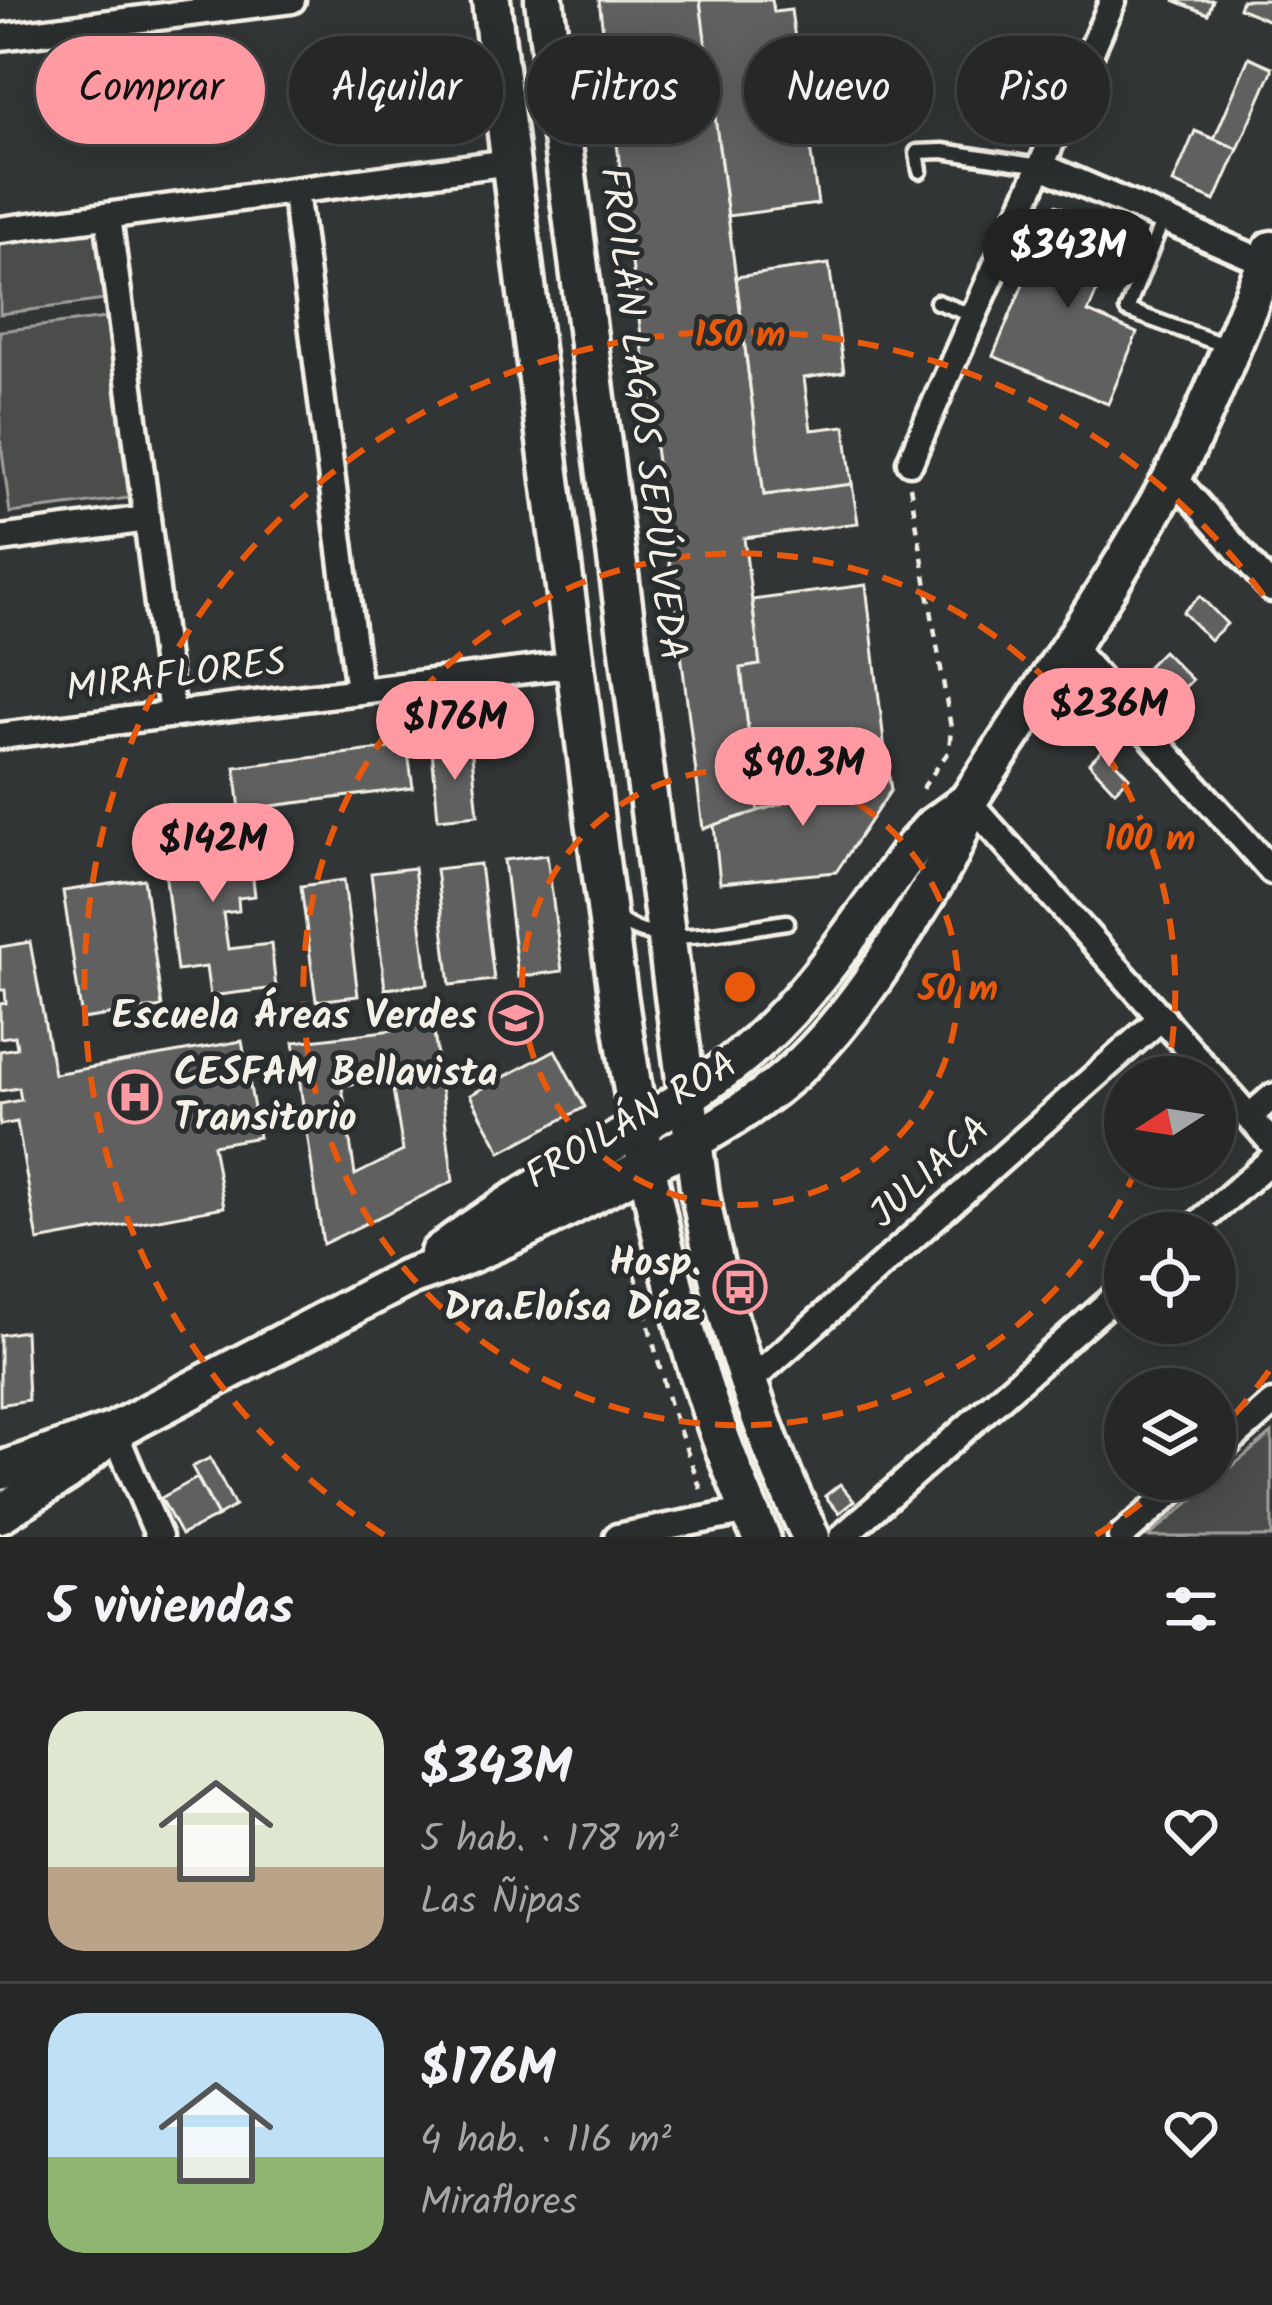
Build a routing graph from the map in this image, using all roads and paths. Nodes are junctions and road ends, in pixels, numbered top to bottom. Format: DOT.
graph roads {
  1 [pos="292,0"];
  2 [pos="491,0"];
  3 [pos="535,0"];
  4 [pos="1113,0"];
  5 [pos="544,1"];
  6 [pos="0,37"];
  7 [pos="510,162"];
  8 [pos="1044,166"];
  9 [pos="920,170"];
  10 [pos="295,191"];
  11 [pos="108,216"];
  12 [pos="1163,219"];
  13 [pos="0,230"];
  14 [pos="1269,256"];
  15 [pos="937,302"];
  16 [pos="586,310"];
  17 [pos="971,315"];
  18 [pos="530,316"];
  19 [pos="1233,349"];
  20 [pos="910,462"];
  21 [pos="1173,476"];
  22 [pos="147,520"];
  23 [pos="0,539"];
  24 [pos="1272,589"];
  25 [pos="1070,645"];
  26 [pos="575,664"];
  27 [pos="358,691"];
  28 [pos="172,714"];
  29 [pos="0,736"];
  30 [pos="916,798"];
  31 [pos="968,801"];
  32 [pos="1272,872"];
  33 [pos="605,896"];
  34 [pos="788,922"];
  35 [pos="667,937"];
  36 [pos="1162,1017"];
  37 [pos="1196,1056"];
  38 [pos="1272,1097"];
  39 [pos="684,1098"];
  40 [pos="1236,1102"];
  41 [pos="1249,1117"];
  42 [pos="642,1124"];
  43 [pos="692,1143"];
  44 [pos="1272,1143"];
  45 [pos="1272,1159"];
  46 [pos="649,1165"];
  47 [pos="1212,1212"];
  48 [pos="406,1278"];
  49 [pos="1104,1306"];
  50 [pos="748,1383"];
  51 [pos="1272,1404"];
  52 [pos="114,1431"];
  53 [pos="1236,1436"];
  54 [pos="0,1471"];
  55 [pos="1163,1500"];
  56 [pos="0,1514"];
  57 [pos="755,1524"];
  58 [pos="159,1537"];
  59 [pos="617,1537"];
  60 [pos="811,1537"];
  61 [pos="842,1537"];
  62 [pos="1121,1537"];
  1 -- 6 [label="street"];
  2 -- 7 [label="street"];
  3 -- 5 [label="street"];
  4 -- 8 [label="street"];
  5 -- 16 [label="street, FROILÁN LAGOS SEPÚLVEDA"];
  7 -- 10 [label="street"];
  7 -- 18 [label="street"];
  8 -- 9 [label="lane"];
  8 -- 12 [label="street"];
  8 -- 17 [label="street"];
  10 -- 11 [label="street"];
  10 -- 27 [label="street"];
  11 -- 13 [label="street"];
  11 -- 22 [label="street"];
  12 -- 14 [label="street"];
  12 -- 19 [label="lane"];
  14 -- 19 [label="street, FROILÁN ROA"];
  15 -- 17 [label="lane"];
  16 -- 18 [label="street"];
  16 -- 35 [label="street, FROILÁN LAGOS SEPÚLVEDA"];
  17 -- 20 [label="street"];
  18 -- 26 [label="street"];
  19 -- 21 [label="street, FROILÁN ROA"];
  20 -- 30 [label="path"];
  21 -- 24 [label="street"];
  21 -- 25 [label="street, FROILÁN ROA"];
  22 -- 23 [label="street"];
  22 -- 28 [label="street"];
  25 -- 31 [label="street, FROILÁN ROA"];
  25 -- 32 [label="street"];
  26 -- 27 [label="street, MIRAFLORES"];
  26 -- 33 [label="street"];
  27 -- 28 [label="street, MIRAFLORES"];
  28 -- 29 [label="street, MIRAFLORES"];
  31 -- 36 [label="street"];
  31 -- 39 [label="street, FROILÁN ROA"];
  31 -- 43 [label="street, FROILÁN ROA"];
  33 -- 35 [label="lane"];
  33 -- 42 [label="street"];
  34 -- 35 [label="lane"];
  35 -- 39 [label="street, FROILÁN LAGOS SEPÚLVEDA"];
  36 -- 37 [label="street"];
  36 -- 50 [label="street, JULIACA"];
  38 -- 41 [label="street"];
  39 -- 42 [label="street, FROILÁN ROA"];
  39 -- 43 [label="street, FROILÁN LAGOS SEPÚLVEDA"];
  40 -- 41 [label="street"];
  41 -- 44 [label="street"];
  42 -- 46 [label="street"];
  42 -- 48 [label="street, FROILÁN ROA"];
  43 -- 46 [label="street, FROILÁN ROA"];
  43 -- 50 [label="street, FROILÁN LAGOS SEPÚLVEDA"];
  45 -- 47 [label="street"];
  46 -- 48 [label="street, FROILÁN ROA"];
  46 -- 57 [label="street"];
  48 -- 52 [label="street, FROILÁN ROA"];
  49 -- 61 [label="street"];
  50 -- 60 [label="street, FROILÁN LAGOS SEPÚLVEDA"];
  51 -- 53 [label="street"];
  52 -- 54 [label="street, FROILÁN ROA"];
  52 -- 56 [label="street, FROILÁN ROA"];
  52 -- 58 [label="street"];
  55 -- 62 [label="street"];
  57 -- 59 [label="street"];
}
